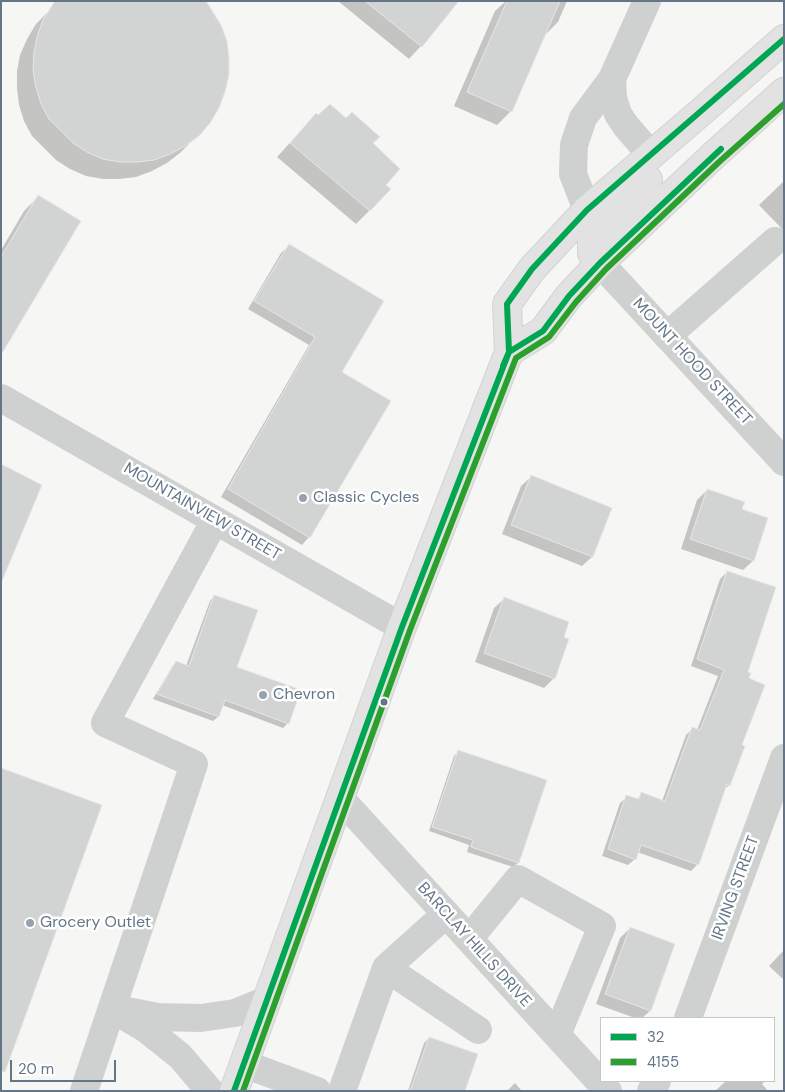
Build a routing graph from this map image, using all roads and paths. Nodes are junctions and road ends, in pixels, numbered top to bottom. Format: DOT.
graph roads {
  1 [pos="647,1"];
  2 [pos="784,39"];
  3 [pos="612,79"];
  4 [pos="784,92"];
  5 [pos="702,112"];
  6 [pos="651,154"];
  7 [pos="587,210"];
  8 [pos="775,241"];
  9 [pos="600,263"];
  10 [pos="667,336"];
  11 [pos="509,352"];
  12 [pos="1,398"];
  13 [pos="784,462"];
  14 [pos="215,520"];
  15 [pos="402,627"];
  16 [pos="784,758"];
  17 [pos="340,798"];
  18 [pos="446,914"];
  19 [pos="469,939"];
  20 [pos="386,968"];
  21 [pos="267,1000"];
  22 [pos="112,1008"];
  23 [pos="688,1017"];
  24 [pos="478,1030"];
  25 [pos="557,1035"];
  26 [pos="244,1064"];
  27 [pos="84,1091"];
  28 [pos="210,1091"];
  29 [pos="234,1091"];
  30 [pos="317,1091"];
  31 [pos="342,1091"];
  32 [pos="608,1091"];
  1 -- 3 [label="street"];
  2 -- 5 [label="main road"];
  3 -- 6 [label="street"];
  3 -- 7 [label="street"];
  4 -- 9 [label="main road"];
  5 -- 6 [label="main road"];
  5 -- 9 [label="main road"];
  6 -- 7 [label="main road"];
  7 -- 11 [label="main road"];
  8 -- 10 [label="street"];
  9 -- 10 [label="street, MOUNT HOOD STREET"];
  9 -- 11 [label="main road"];
  10 -- 13 [label="street, MOUNT HOOD STREET"];
  11 -- 15 [label="main road"];
  12 -- 14 [label="street, MOUNTAINVIEW STREET"];
  14 -- 15 [label="street, MOUNTAINVIEW STREET"];
  14 -- 22 [label="street"];
  15 -- 17 [label="main road"];
  16 -- 23 [label="street, IRVING STREET"];
  17 -- 18 [label="street, BARCLAY HILLS DRIVE"];
  17 -- 21 [label="main road"];
  18 -- 19 [label="street, BARCLAY HILLS DRIVE"];
  18 -- 20 [label="street"];
  19 -- 25 [label="street, BARCLAY HILLS DRIVE"];
  19 -- 25 [label="street"];
  20 -- 24 [label="street"];
  20 -- 31 [label="street"];
  21 -- 22 [label="street"];
  21 -- 26 [label="main road"];
  22 -- 27 [label="street"];
  22 -- 28 [label="street"];
  25 -- 32 [label="street, BARCLAY HILLS DRIVE"];
  26 -- 29 [label="main road"];
  26 -- 30 [label="street"];
}
